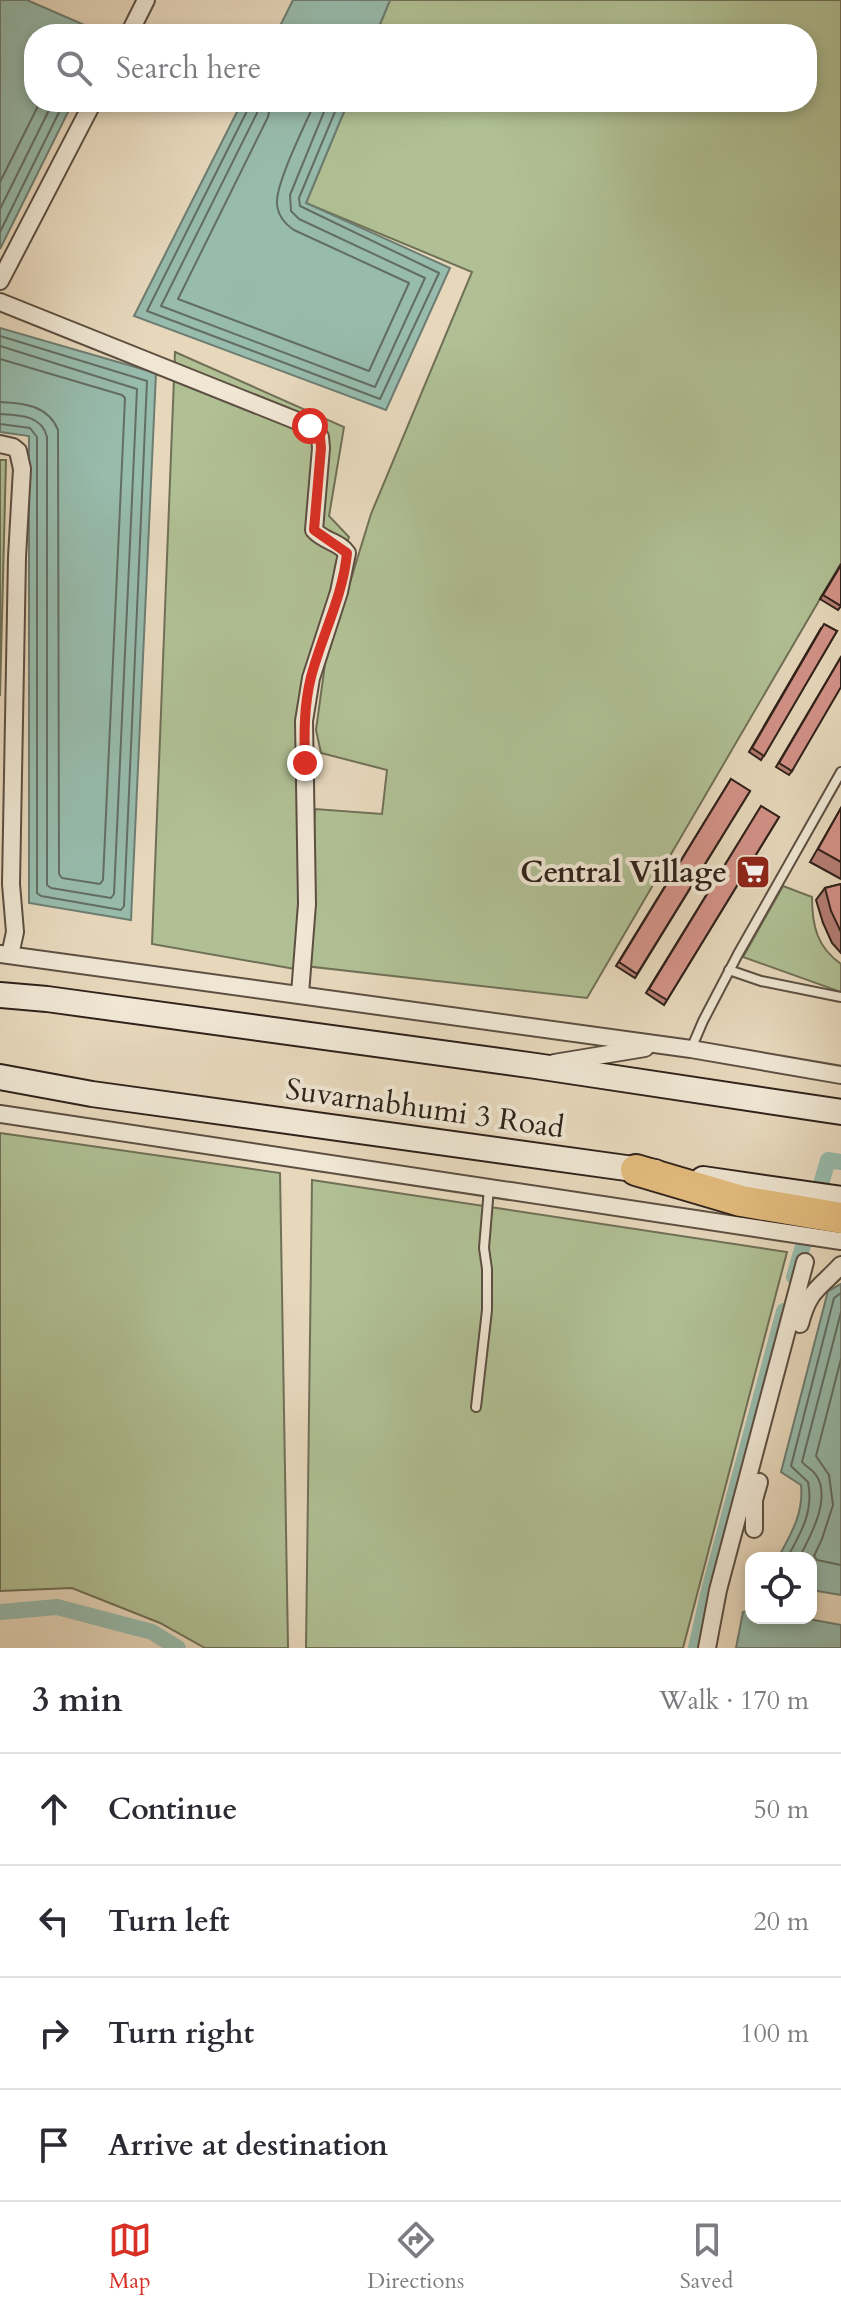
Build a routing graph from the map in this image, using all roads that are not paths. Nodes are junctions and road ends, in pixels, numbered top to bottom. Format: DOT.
graph roads {
  1 [pos="146,0"];
  2 [pos="134,24"];
  3 [pos="88,112"];
  4 [pos="0,281"];
  5 [pos="0,302"];
  6 [pos="0,444"];
  7 [pos="841,772"];
  8 [pos="5,954"];
  9 [pos="729,970"];
  10 [pos="0,983"];
  11 [pos="300,994"];
  12 [pos="0,995"];
  13 [pos="841,997"];
  14 [pos="47,999"];
  15 [pos="660,1045"];
  16 [pos="691,1049"];
  17 [pos="536,1066"];
  18 [pos="841,1075"];
  19 [pos="0,1077"];
  20 [pos="841,1112"];
  21 [pos="0,1114"];
  22 [pos="636,1170"];
  23 [pos="489,1187"];
  24 [pos="841,1199"];
  25 [pos="793,1212"];
  26 [pos="838,1230"];
  27 [pos="805,1262"];
  28 [pos="841,1265"];
  29 [pos="476,1407"];
  30 [pos="754,1529"];
  31 [pos="707,1648"];
  1 -- 2 [label="street"];
  3 -- 4 [label="street"];
  5 -- 11 [label="street"];
  6 -- 8 [label="street"];
  7 -- 9 [label="lane"];
  8 -- 11 [label="street"];
  9 -- 13 [label="lane"];
  9 -- 16 [label="lane"];
  10 -- 14 [label="main road"];
  11 -- 15 [label="street"];
  12 -- 14 [label="main road, Suvarnabhumi 3 Road"];
  14 -- 17 [label="main road, Suvarnabhumi 3 Road"];
  15 -- 16 [label="street"];
  15 -- 17 [label="street"];
  16 -- 18 [label="street"];
  17 -- 20 [label="main road, Suvarnabhumi 3 Road"];
  19 -- 22 [label="main road, Suvarnabhumi 3 Road"];
  21 -- 23 [label="street"];
  22 -- 25 [label="highway"];
  23 -- 25 [label="street"];
  23 -- 29 [label="lane"];
  24 -- 25 [label="main road"];
  25 -- 26 [label="highway"];
  27 -- 31 [label="street"];
  28 -- 30 [label="street"];
}
